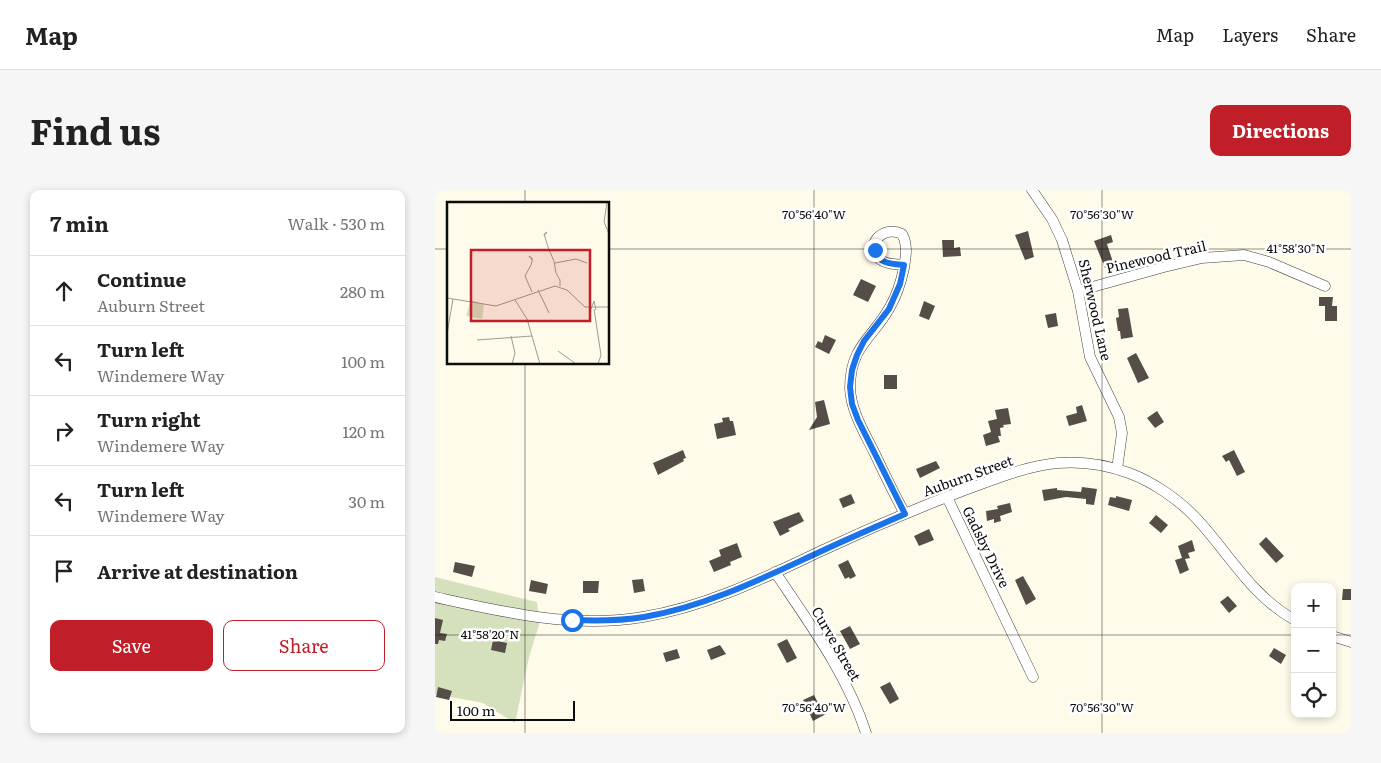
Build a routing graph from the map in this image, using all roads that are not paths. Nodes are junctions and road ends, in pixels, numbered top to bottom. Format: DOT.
graph roads {
  1 [pos="1032,190"];
  2 [pos="904,265"];
  3 [pos="1325,286"];
  4 [pos="1079,291"];
  5 [pos="1117,469"];
  6 [pos="947,497"];
  7 [pos="905,514"];
  8 [pos="775,572"];
  9 [pos="435,597"];
  10 [pos="1291,617"];
  11 [pos="1336,637"];
  12 [pos="1351,642"];
  13 [pos="1033,677"];
  14 [pos="866,733"];
  1 -- 4 [label="street, Sherwood Lane"];
  2 -- 7 [label="street"];
  3 -- 4 [label="street, Pinewood Trail"];
  4 -- 5 [label="street, Sherwood Lane"];
  5 -- 6 [label="street, Auburn Street"];
  5 -- 10 [label="street, Auburn Street"];
  6 -- 7 [label="street, Auburn Street"];
  6 -- 13 [label="street, Gadsby Drive"];
  7 -- 8 [label="street, Auburn Street"];
  8 -- 9 [label="street, Auburn Street"];
  8 -- 14 [label="street, Curve Street"];
  11 -- 12 [label="street"];
}
